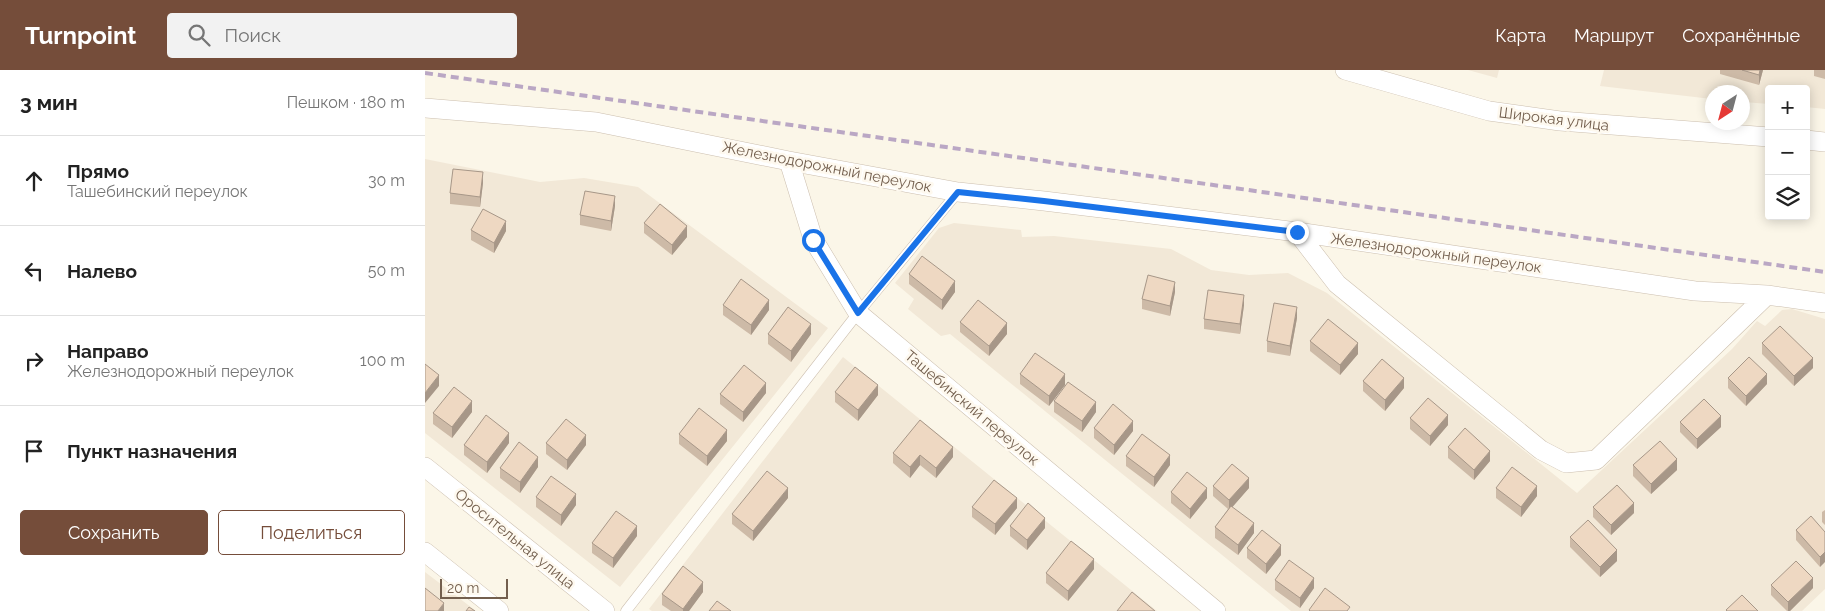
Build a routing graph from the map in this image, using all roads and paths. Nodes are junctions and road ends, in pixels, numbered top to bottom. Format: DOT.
graph roads {
  1 [pos="1345,70"];
  2 [pos="425,108"];
  3 [pos="1765,137"];
  4 [pos="1810,140"];
  5 [pos="1825,142"];
  6 [pos="789,161"];
  7 [pos="958,192"];
  8 [pos="1297,232"];
  9 [pos="1767,295"];
  10 [pos="1825,303"];
  11 [pos="858,313"];
  12 [pos="425,467"];
  13 [pos="425,552"];
  14 [pos="500,610"];
  15 [pos="605,611"];
  16 [pos="626,611"];
  17 [pos="1216,611"];
  1 -- 3 [label="street, Широкая улица"];
  2 -- 6 [label="street, Железнодорожный переулок"];
  4 -- 5 [label="street"];
  6 -- 7 [label="street, Железнодорожный переулок"];
  6 -- 11 [label="street, Ташебинский переулок"];
  7 -- 8 [label="street, Железнодорожный переулок"];
  7 -- 11 [label="lane"];
  8 -- 9 [label="street, Железнодорожный переулок"];
  8 -- 9 [label="street"];
  9 -- 10 [label="street, Железнодорожный переулок"];
  11 -- 16 [label="lane"];
  11 -- 17 [label="street, Ташебинский переулок"];
  12 -- 15 [label="street, Оросительная улица"];
  13 -- 14 [label="street"];
}
